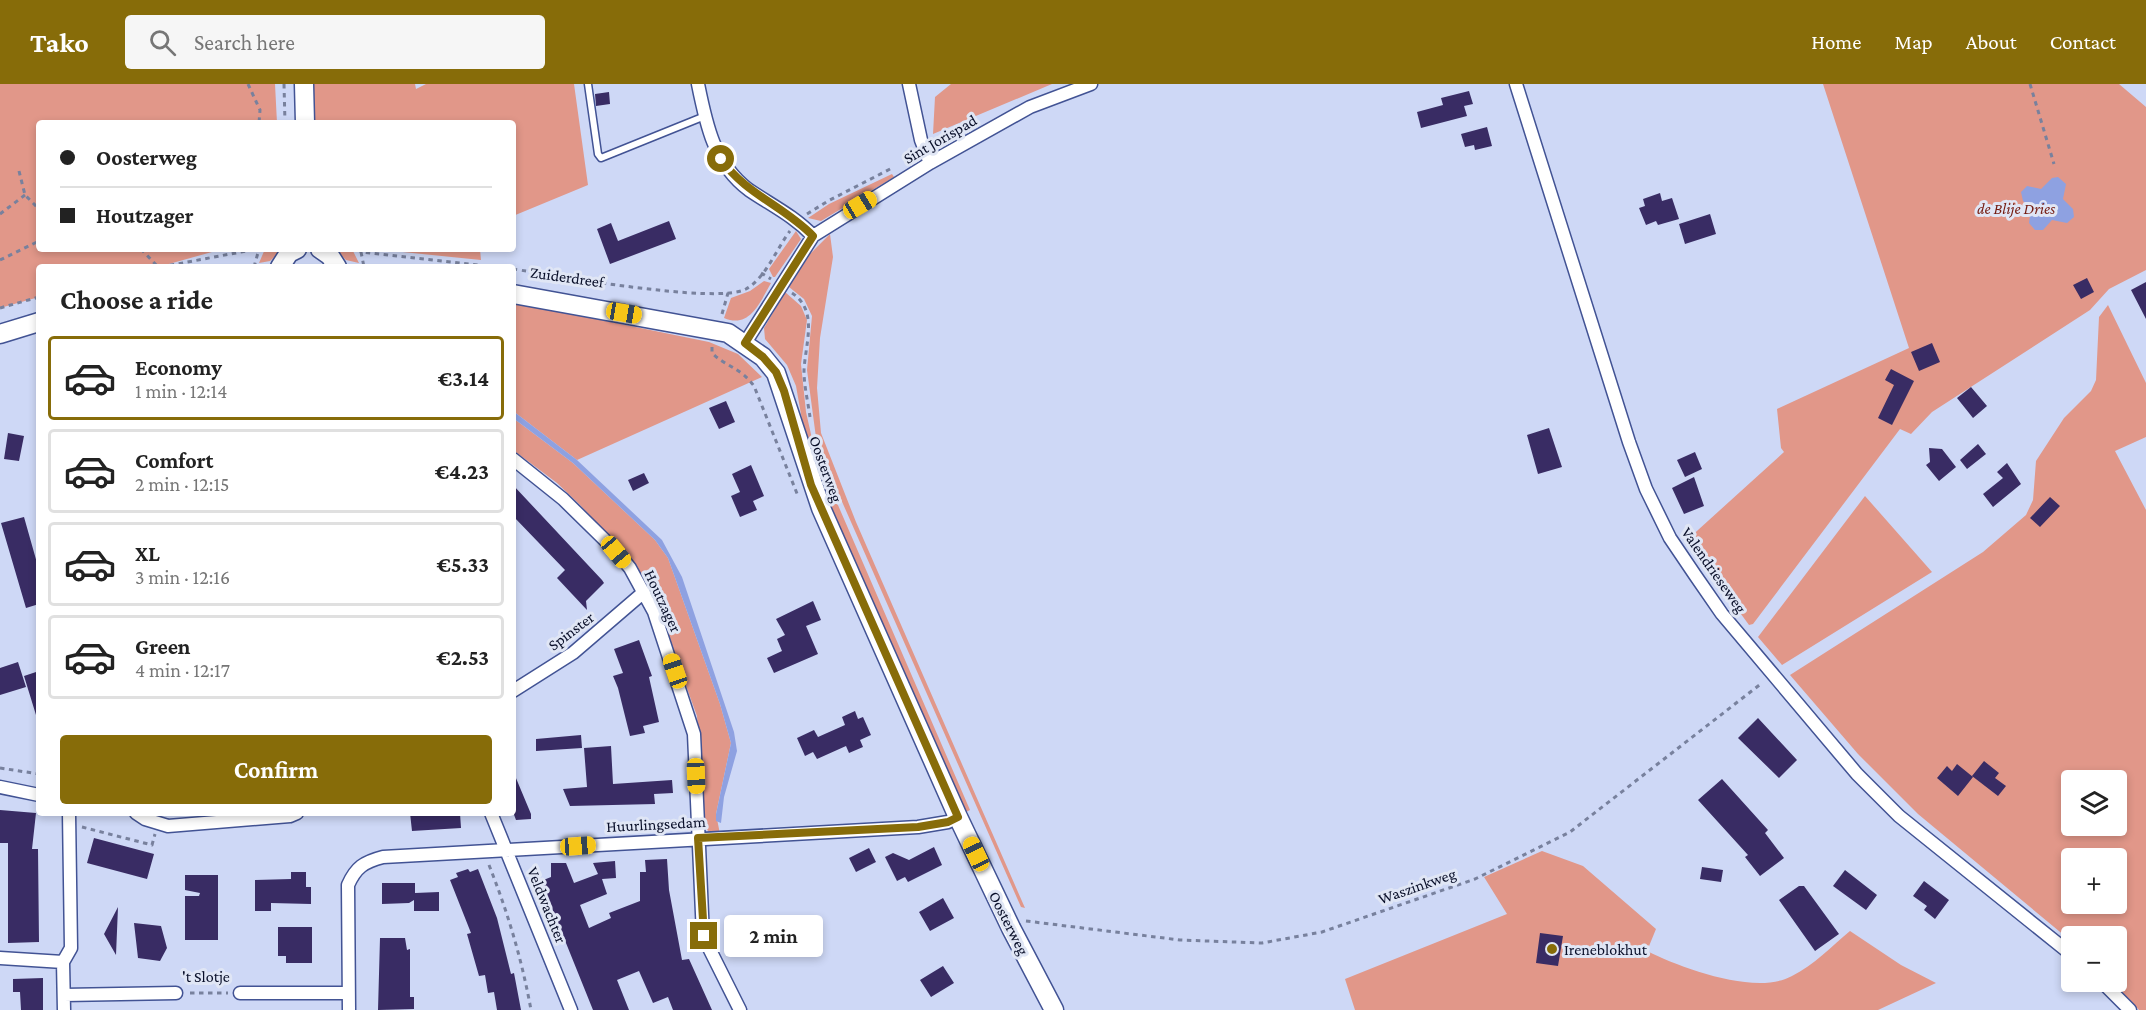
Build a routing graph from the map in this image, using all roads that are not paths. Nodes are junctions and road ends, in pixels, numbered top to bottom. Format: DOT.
graph roads {
  1 [pos="304,84"];
  2 [pos="588,84"];
  3 [pos="698,84"];
  4 [pos="1091,84"];
  5 [pos="1516,84"];
  6 [pos="909,85"];
  7 [pos="705,116"];
  8 [pos="305,120"];
  9 [pos="930,163"];
  10 [pos="813,236"];
  11 [pos="291,252"];
  12 [pos="324,252"];
  13 [pos="282,264"];
  14 [pos="337,264"];
  15 [pos="516,295"];
  16 [pos="36,323"];
  17 [pos="0,334"];
  18 [pos="745,343"];
  19 [pos="516,461"];
  20 [pos="644,591"];
  21 [pos="516,689"];
  22 [pos="0,787"];
  23 [pos="36,794"];
  24 [pos="142,816"];
  25 [pos="290,816"];
  26 [pos="492,816"];
  27 [pos="958,817"];
  28 [pos="69,818"];
  29 [pos="698,838"];
  30 [pos="506,850"];
  31 [pos="2061,946"];
  32 [pos="0,958"];
  33 [pos="63,962"];
  34 [pos="2112,992"];
  35 [pos="176,993"];
  36 [pos="240,993"];
  37 [pos="348,993"];
  38 [pos="64,995"];
  39 [pos="64,1010"];
  40 [pos="348,1010"];
  41 [pos="572,1010"];
  42 [pos="740,1010"];
  43 [pos="1054,1010"];
  44 [pos="2130,1010"];
  1 -- 8 [label="street"];
  2 -- 7 [label="lane"];
  3 -- 7 [label="street"];
  4 -- 9 [label="street, Sint Jorispad"];
  5 -- 31 [label="street, Valendrieseweg"];
  6 -- 9 [label="street"];
  7 -- 10 [label="street"];
  9 -- 10 [label="street, Sint Jorispad"];
  10 -- 18 [label="street"];
  11 -- 13 [label="street"];
  12 -- 14 [label="street"];
  15 -- 18 [label="street, Zuiderdreef"];
  16 -- 17 [label="street"];
  18 -- 27 [label="street, Oosterweg"];
  19 -- 20 [label="street, Houtzager"];
  20 -- 21 [label="street, Spinster"];
  20 -- 29 [label="street, Houtzager"];
  22 -- 23 [label="street"];
  24 -- 25 [label="street"];
  26 -- 30 [label="street, Veldwachter"];
  27 -- 29 [label="street, Huurlingsedam"];
  27 -- 43 [label="street, Oosterweg"];
  28 -- 33 [label="street"];
  29 -- 30 [label="street, Huurlingsedam"];
  29 -- 42 [label="street, Houtzager"];
  30 -- 37 [label="street, Huurlingsedam"];
  30 -- 41 [label="street, Veldwachter"];
  32 -- 33 [label="street"];
  33 -- 38 [label="street"];
  34 -- 44 [label="street"];
  35 -- 38 [label="street, 't Slotje"];
  36 -- 37 [label="street, 't Slotje"];
  37 -- 40 [label="street, Huurlingsedam"];
  38 -- 39 [label="street"];
}
